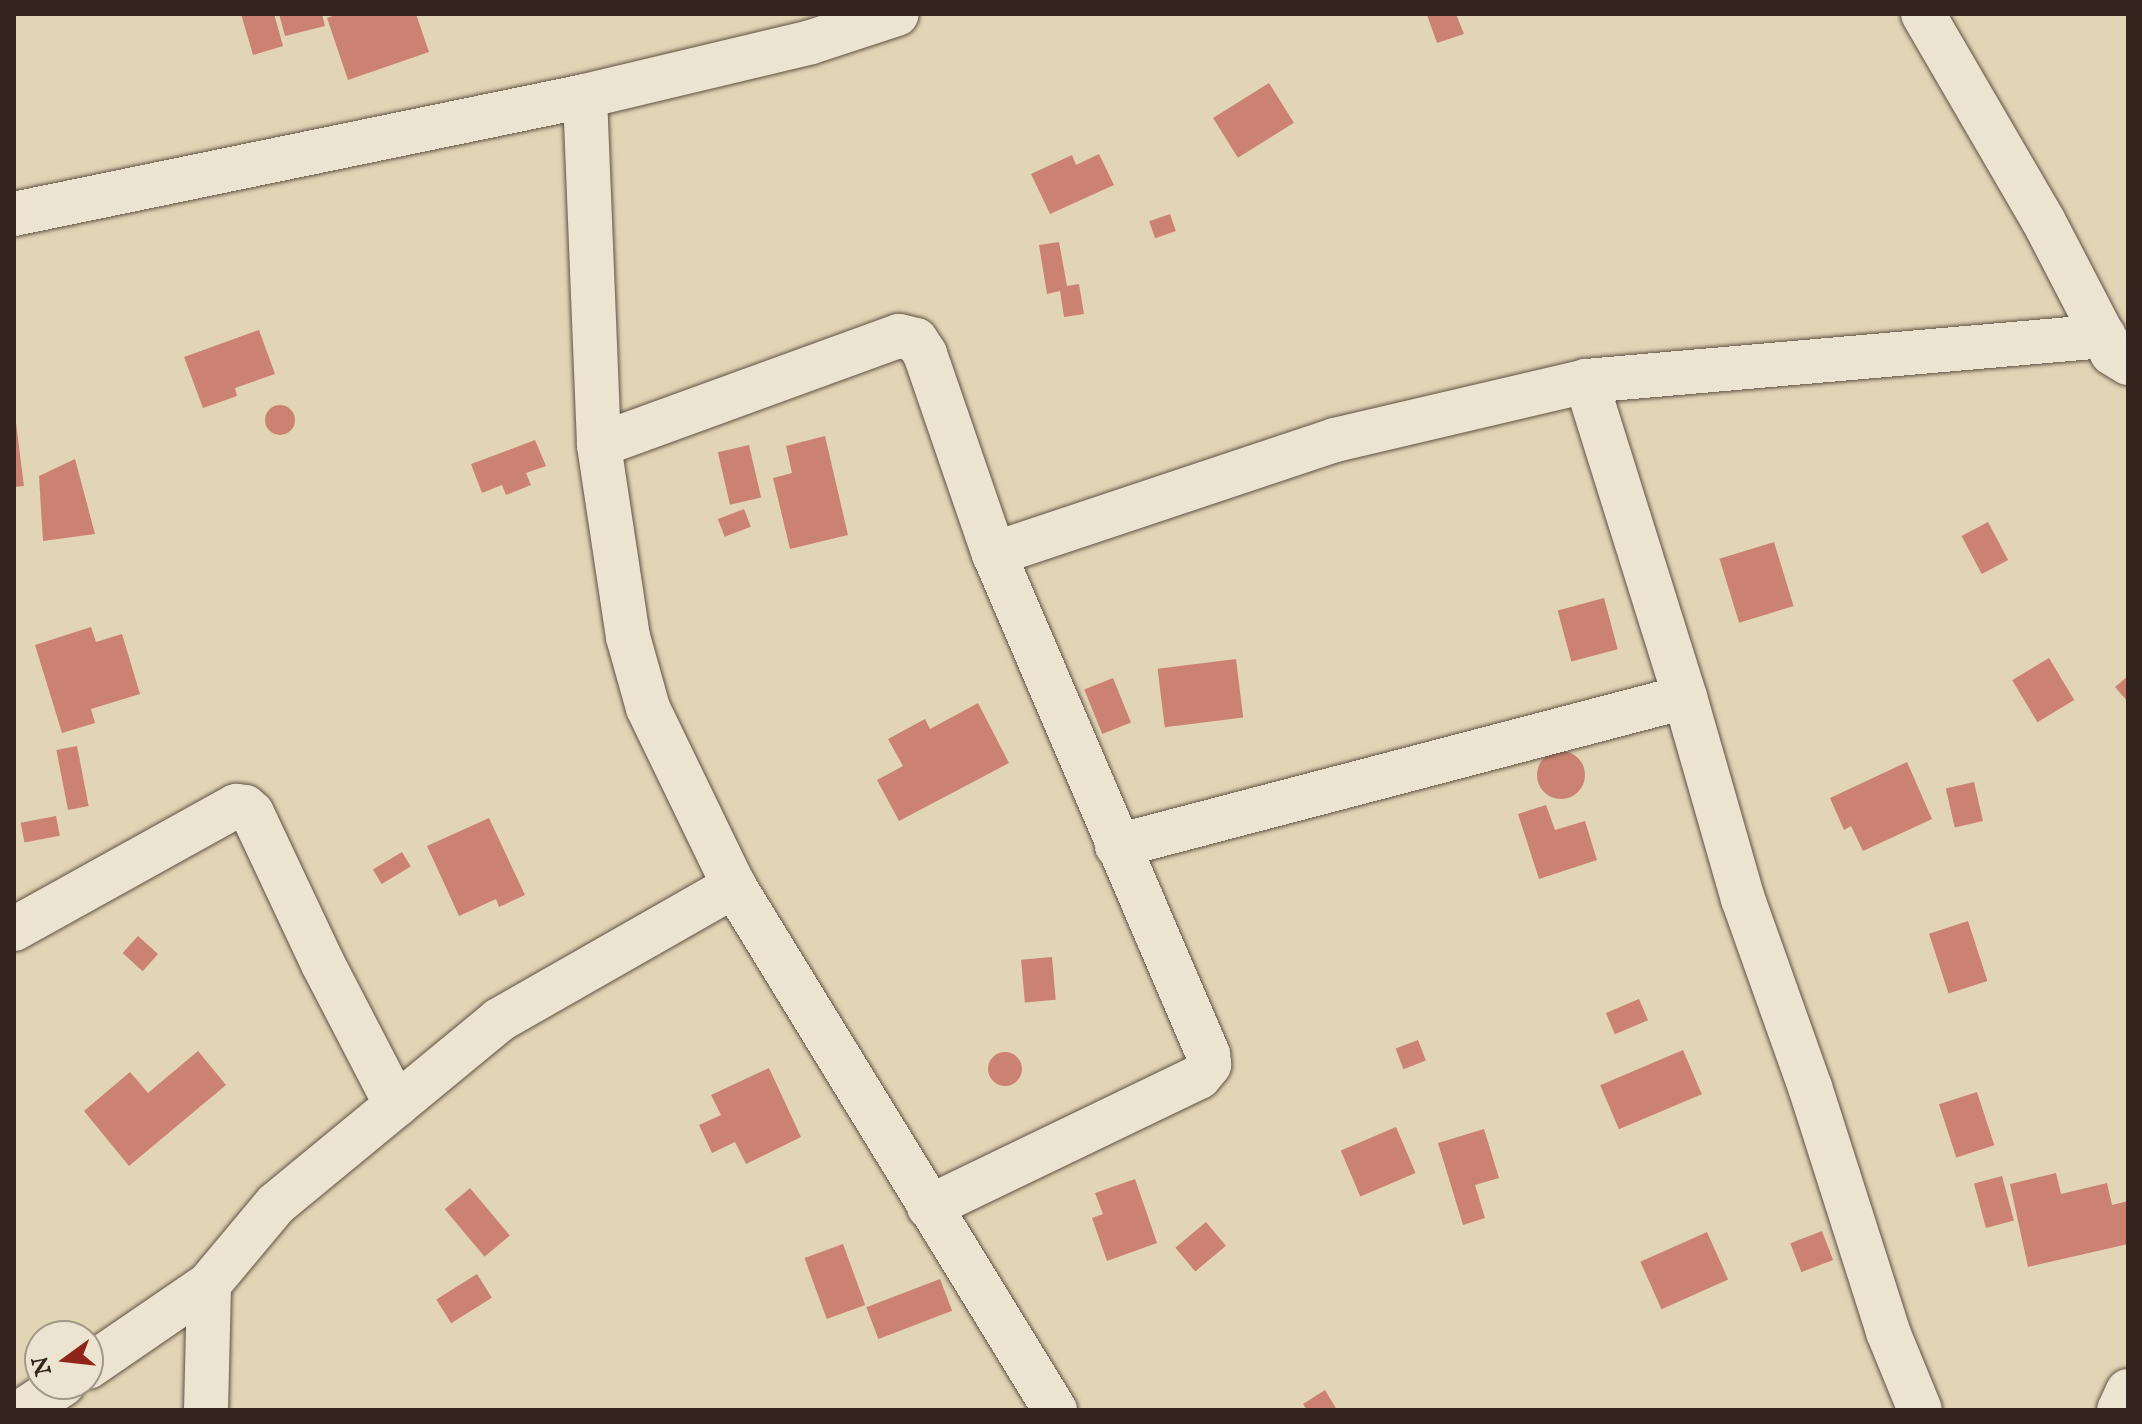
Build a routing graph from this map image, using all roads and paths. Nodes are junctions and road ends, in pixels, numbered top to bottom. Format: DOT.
graph roads {
  1 [pos="897,14"];
  2 [pos="1923,14"];
  3 [pos="585,96"];
  4 [pos="14,214"];
  5 [pos="2116,350"];
  6 [pos="1586,381"];
  7 [pos="599,445"];
  8 [pos="994,554"];
  9 [pos="1685,697"];
  10 [pos="1117,846"];
  11 [pos="734,886"];
  12 [pos="14,929"];
  13 [pos="396,1105"];
  14 [pos="929,1207"];
  15 [pos="209,1284"];
  16 [pos="104,1356"];
  17 [pos="2128,1391"];
  18 [pos="206,1410"];
  19 [pos="1055,1410"];
  20 [pos="1920,1410"];
  21 [pos="2119,1410"];
  1 -- 3 [label="street"];
  2 -- 5 [label="street"];
  3 -- 4 [label="street"];
  3 -- 7 [label="street"];
  5 -- 6 [label="street"];
  6 -- 8 [label="street"];
  6 -- 9 [label="street"];
  7 -- 8 [label="street"];
  7 -- 11 [label="street"];
  8 -- 10 [label="street"];
  9 -- 10 [label="street"];
  9 -- 20 [label="street"];
  10 -- 14 [label="street"];
  11 -- 13 [label="street"];
  11 -- 14 [label="street"];
  12 -- 13 [label="street"];
  13 -- 15 [label="street"];
  14 -- 19 [label="street"];
  15 -- 16 [label="street"];
  15 -- 18 [label="street"];
  17 -- 21 [label="street"];
}
